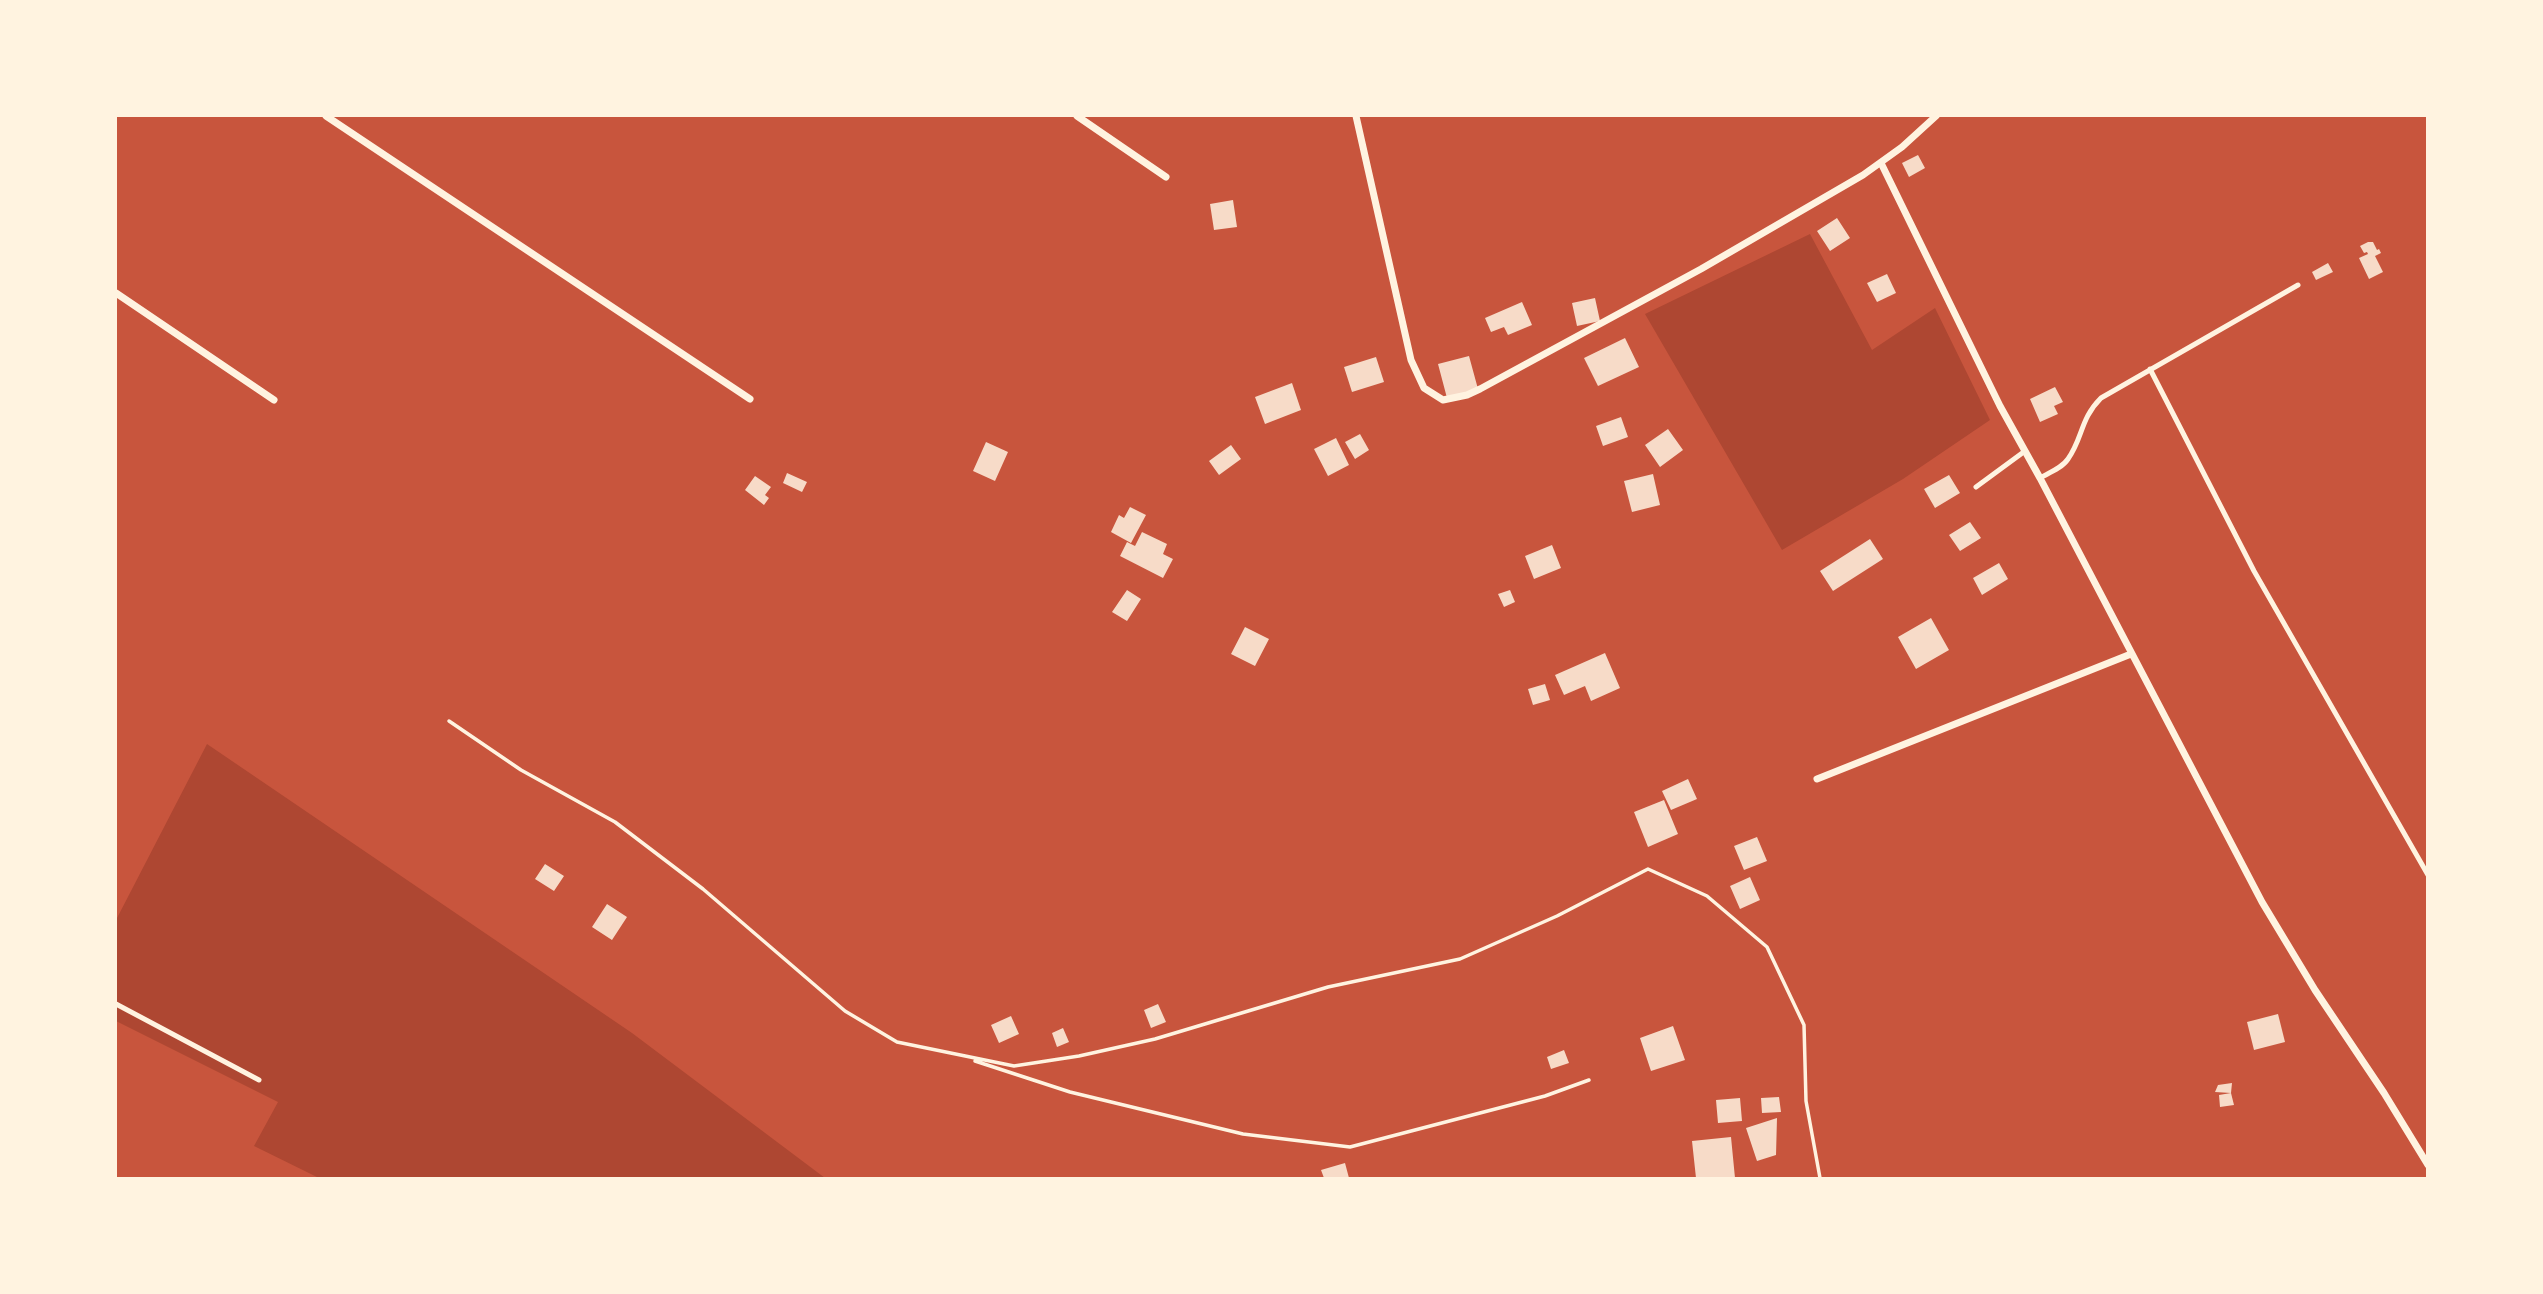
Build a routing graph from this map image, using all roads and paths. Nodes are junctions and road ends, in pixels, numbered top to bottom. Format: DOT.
graph roads {
  1 [pos="326,116"];
  2 [pos="1077,116"];
  3 [pos="1356,116"];
  4 [pos="1936,116"];
  5 [pos="1881,163"];
  6 [pos="1166,177"];
  7 [pos="2298,285"];
  8 [pos="116,293"];
  9 [pos="2150,369"];
  10 [pos="750,399"];
  11 [pos="274,400"];
  12 [pos="2025,451"];
  13 [pos="2040,478"];
  14 [pos="1976,487"];
  15 [pos="2131,654"];
  16 [pos="449,720"];
  17 [pos="1817,779"];
  18 [pos="2427,875"];
  19 [pos="116,1004"];
  20 [pos="959,1056"];
  21 [pos="259,1080"];
  22 [pos="1589,1080"];
  23 [pos="2427,1165"];
  24 [pos="1820,1178"];
  1 -- 10 [label="street"];
  2 -- 6 [label="street"];
  3 -- 5 [label="street"];
  4 -- 5 [label="street"];
  5 -- 12 [label="street"];
  7 -- 9 [label="lane"];
  8 -- 11 [label="street"];
  9 -- 13 [label="lane"];
  9 -- 18 [label="lane"];
  12 -- 13 [label="street"];
  12 -- 14 [label="lane"];
  13 -- 15 [label="street"];
  15 -- 17 [label="street"];
  15 -- 23 [label="street"];
  16 -- 20 [label="path"];
  19 -- 21 [label="lane"];
  20 -- 22 [label="path"];
  20 -- 24 [label="path"];
}
